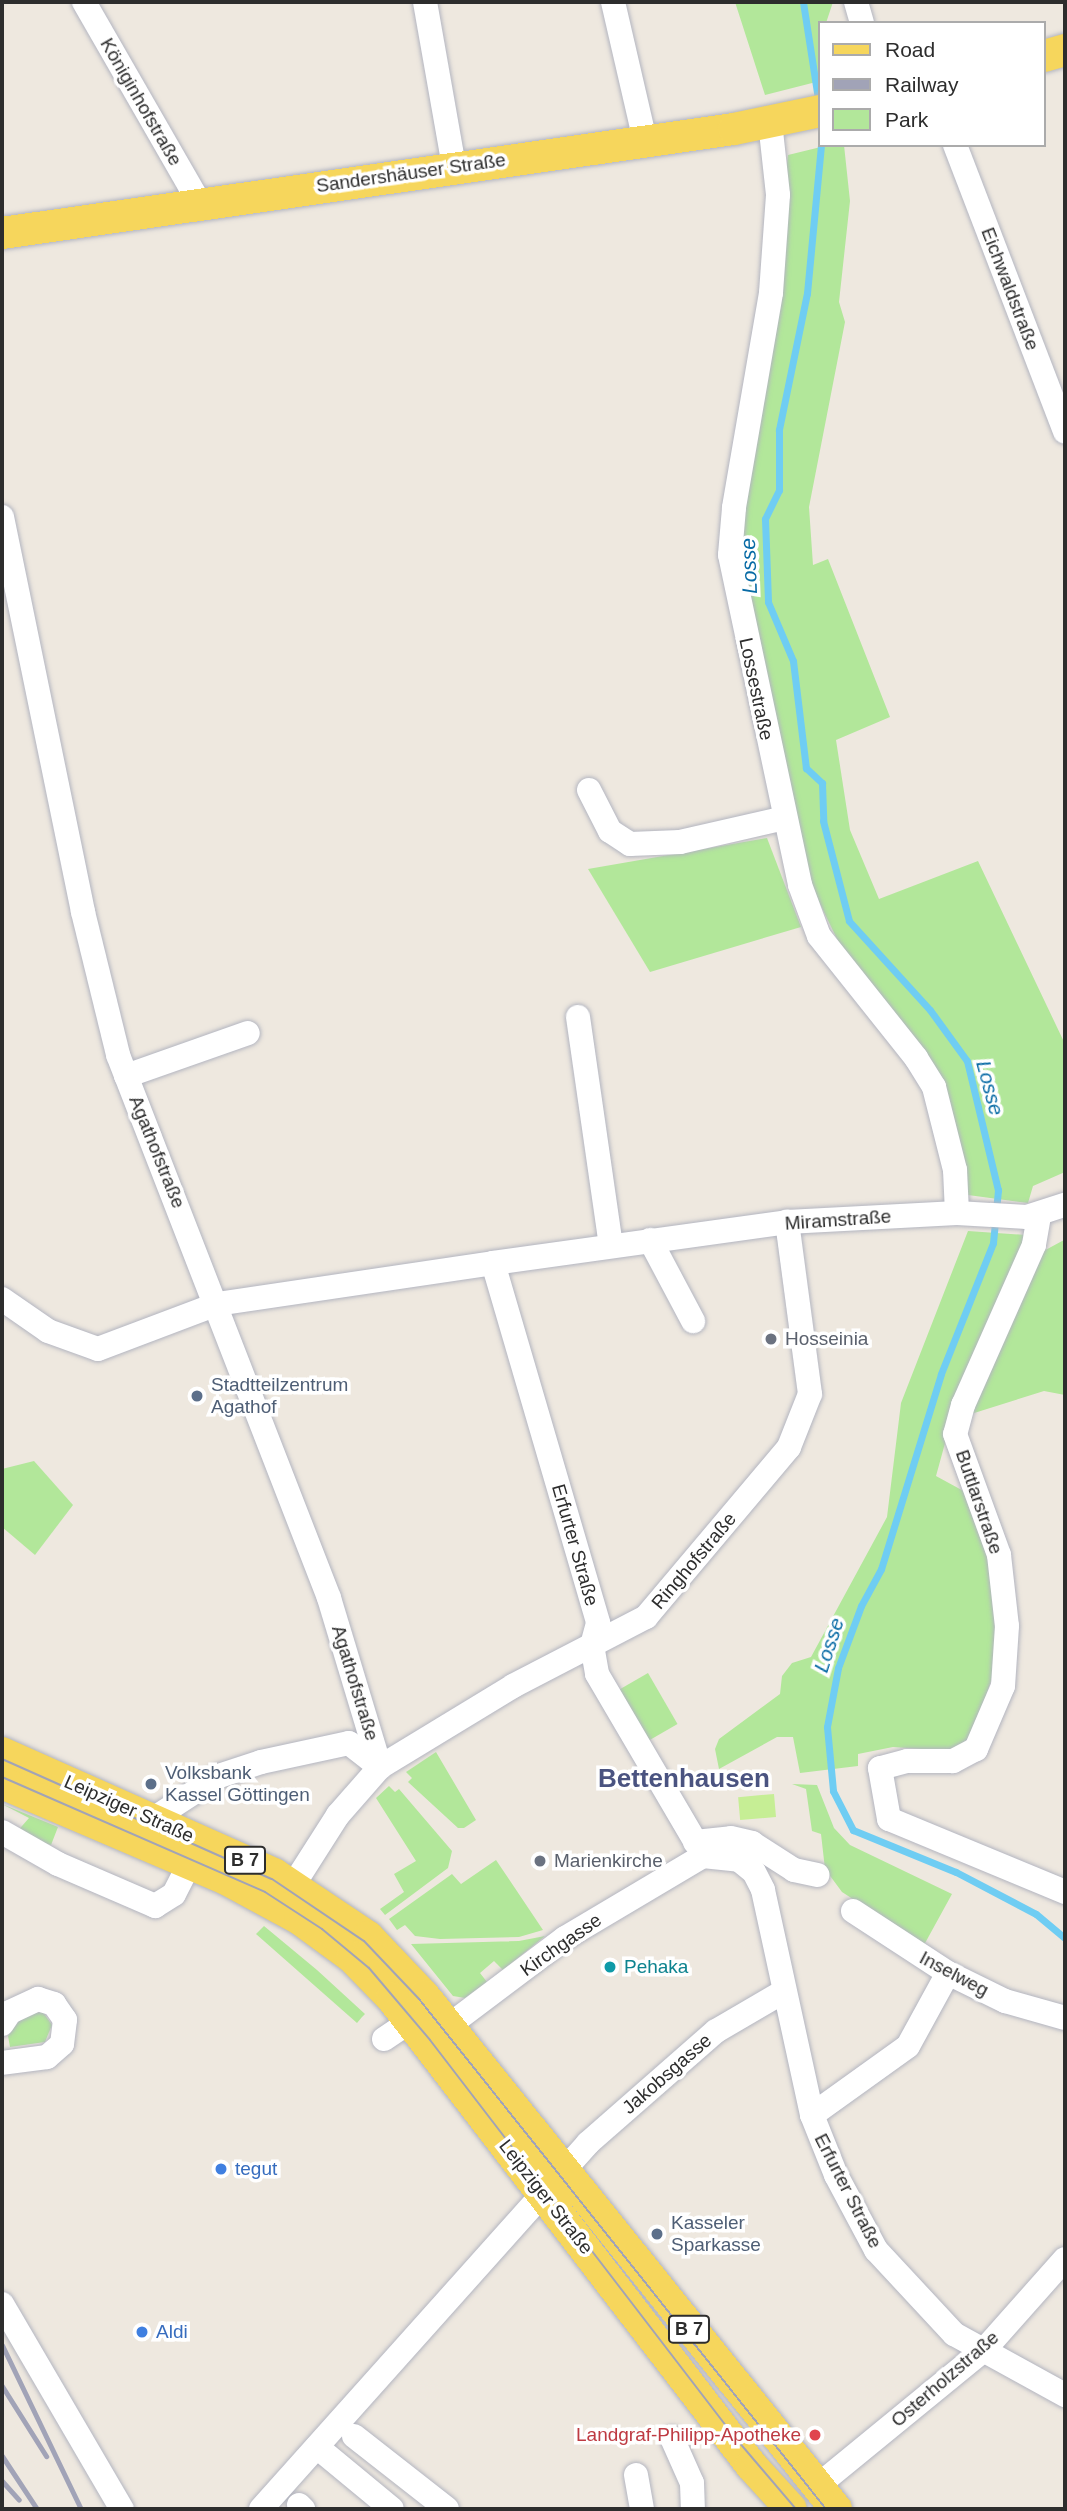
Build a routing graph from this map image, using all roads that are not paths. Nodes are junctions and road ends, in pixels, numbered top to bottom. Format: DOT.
graph roads {
  1 [pos="84,2"];
  2 [pos="425,2"];
  3 [pos="613,2"];
  4 [pos="856,2"];
  5 [pos="861,21"];
  6 [pos="1065,50"];
  7 [pos="1046,55"];
  8 [pos="818,111"];
  9 [pos="777,121"];
  10 [pos="645,141"];
  11 [pos="956,147"];
  12 [pos="454,167"];
  13 [pos="199,202"];
  14 [pos="2,233"];
  15 [pos="1065,432"];
  16 [pos="2,517"];
  17 [pos="589,790"];
  18 [pos="785,818"];
  19 [pos="578,1017"];
  20 [pos="248,1033"];
  21 [pos="126,1076"];
  22 [pos="1065,1205"];
  23 [pos="963,1213"];
  24 [pos="1033,1217"];
  25 [pos="788,1222"];
  26 [pos="650,1240"];
  27 [pos="611,1246"];
  28 [pos="493,1263"];
  29 [pos="2,1299"];
  30 [pos="217,1304"];
  31 [pos="693,1321"];
  32 [pos="592,1650"];
  33 [pos="2,1753"];
  34 [pos="380,1767"];
  35 [pos="2,1783"];
  36 [pos="153,1819"];
  37 [pos="2,1832"];
  38 [pos="699,1849"];
  39 [pos="190,1862"];
  40 [pos="817,1875"];
  41 [pos="1065,1892"];
  42 [pos="286,1895"];
  43 [pos="853,1911"];
  44 [pos="948,1973"];
  45 [pos="783,1992"];
  46 [pos="1065,2018"];
  47 [pos="2,2024"];
  48 [pos="417,2033"];
  49 [pos="2,2063"];
  50 [pos="812,2115"];
  51 [pos="553,2182"];
  52 [pos="1065,2259"];
  53 [pos="2,2304"];
  54 [pos="985,2349"];
  55 [pos="1065,2395"];
  56 [pos="354,2436"];
  57 [pos="672,2438"];
  58 [pos="317,2447"];
  59 [pos="636,2475"];
  60 [pos="825,2499"];
  61 [pos="122,2509"];
  62 [pos="261,2509"];
  63 [pos="392,2509"];
  64 [pos="447,2509"];
  65 [pos="642,2509"];
  66 [pos="693,2509"];
  67 [pos="791,2509"];
  1 -- 13 [label="street, Königinhofstraße"];
  2 -- 12 [label="street"];
  3 -- 10 [label="street"];
  4 -- 5 [label="street"];
  6 -- 7 [label="main road"];
  8 -- 9 [label="main road, Sandershäuser Straße"];
  9 -- 10 [label="main road, Sandershäuser Straße"];
  9 -- 18 [label="street, Lossestraße"];
  10 -- 12 [label="main road, Sandershäuser Straße"];
  11 -- 15 [label="street, Eichwaldstraße"];
  12 -- 13 [label="main road, Sandershäuser Straße"];
  13 -- 14 [label="main road, Sandershäuser Straße"];
  16 -- 21 [label="street, Agathofstraße"];
  17 -- 18 [label="street"];
  18 -- 23 [label="street, Lossestraße"];
  19 -- 27 [label="street"];
  20 -- 21 [label="street"];
  21 -- 30 [label="street, Agathofstraße"];
  22 -- 24 [label="street, Miramstraße"];
  23 -- 24 [label="street, Miramstraße"];
  23 -- 25 [label="street, Miramstraße"];
  24 -- 41 [label="street, Buttlarstraße"];
  25 -- 26 [label="street, Miramstraße"];
  25 -- 32 [label="street, Ringhofstraße"];
  26 -- 27 [label="street, Miramstraße"];
  26 -- 31 [label="street"];
  27 -- 28 [label="street, Miramstraße"];
  28 -- 30 [label="street, Miramstraße"];
  28 -- 32 [label="street, Erfurter Straße"];
  29 -- 30 [label="street, Miramstraße"];
  30 -- 34 [label="street, Agathofstraße"];
  32 -- 34 [label="street, Ringhofstraße"];
  32 -- 38 [label="street, Erfurter Straße"];
  33 -- 36 [label="main road, Leipziger Straße / B 7"];
  34 -- 36 [label="street"];
  34 -- 42 [label="street, Ringhofstraße"];
  35 -- 39 [label="main road, Leipziger Straße / B 7"];
  36 -- 42 [label="main road, Leipziger Straße / B 7"];
  37 -- 39 [label="street"];
  38 -- 40 [label="street"];
  38 -- 45 [label="street, Erfurter Straße"];
  38 -- 48 [label="street, Kirchgasse"];
  39 -- 42 [label="main road, Leipziger Straße / B 7"];
  42 -- 48 [label="main road, Leipziger Straße / B 7"];
  43 -- 44 [label="street, Inselweg"];
  44 -- 46 [label="street, Inselweg"];
  44 -- 50 [label="street"];
  45 -- 50 [label="street, Erfurter Straße"];
  45 -- 51 [label="street, Jakobsgasse"];
  47 -- 49 [label="street"];
  48 -- 51 [label="main road, Leipziger Straße / B 7"];
  50 -- 54 [label="street, Erfurter Straße"];
  51 -- 58 [label="street, Jakobsgasse"];
  51 -- 60 [label="main road, B 7"];
  51 -- 67 [label="main road, Leipziger Straße / B 7"];
  52 -- 54 [label="street, Osterholzstraße"];
  53 -- 61 [label="street"];
  54 -- 55 [label="street, Erfurter Straße"];
  54 -- 60 [label="street, Osterholzstraße"];
  56 -- 64 [label="street"];
  57 -- 66 [label="street"];
  58 -- 62 [label="street, Jakobsgasse"];
  58 -- 63 [label="street"];
  59 -- 65 [label="street"];
  60 -- 67 [label="main road"];
}
